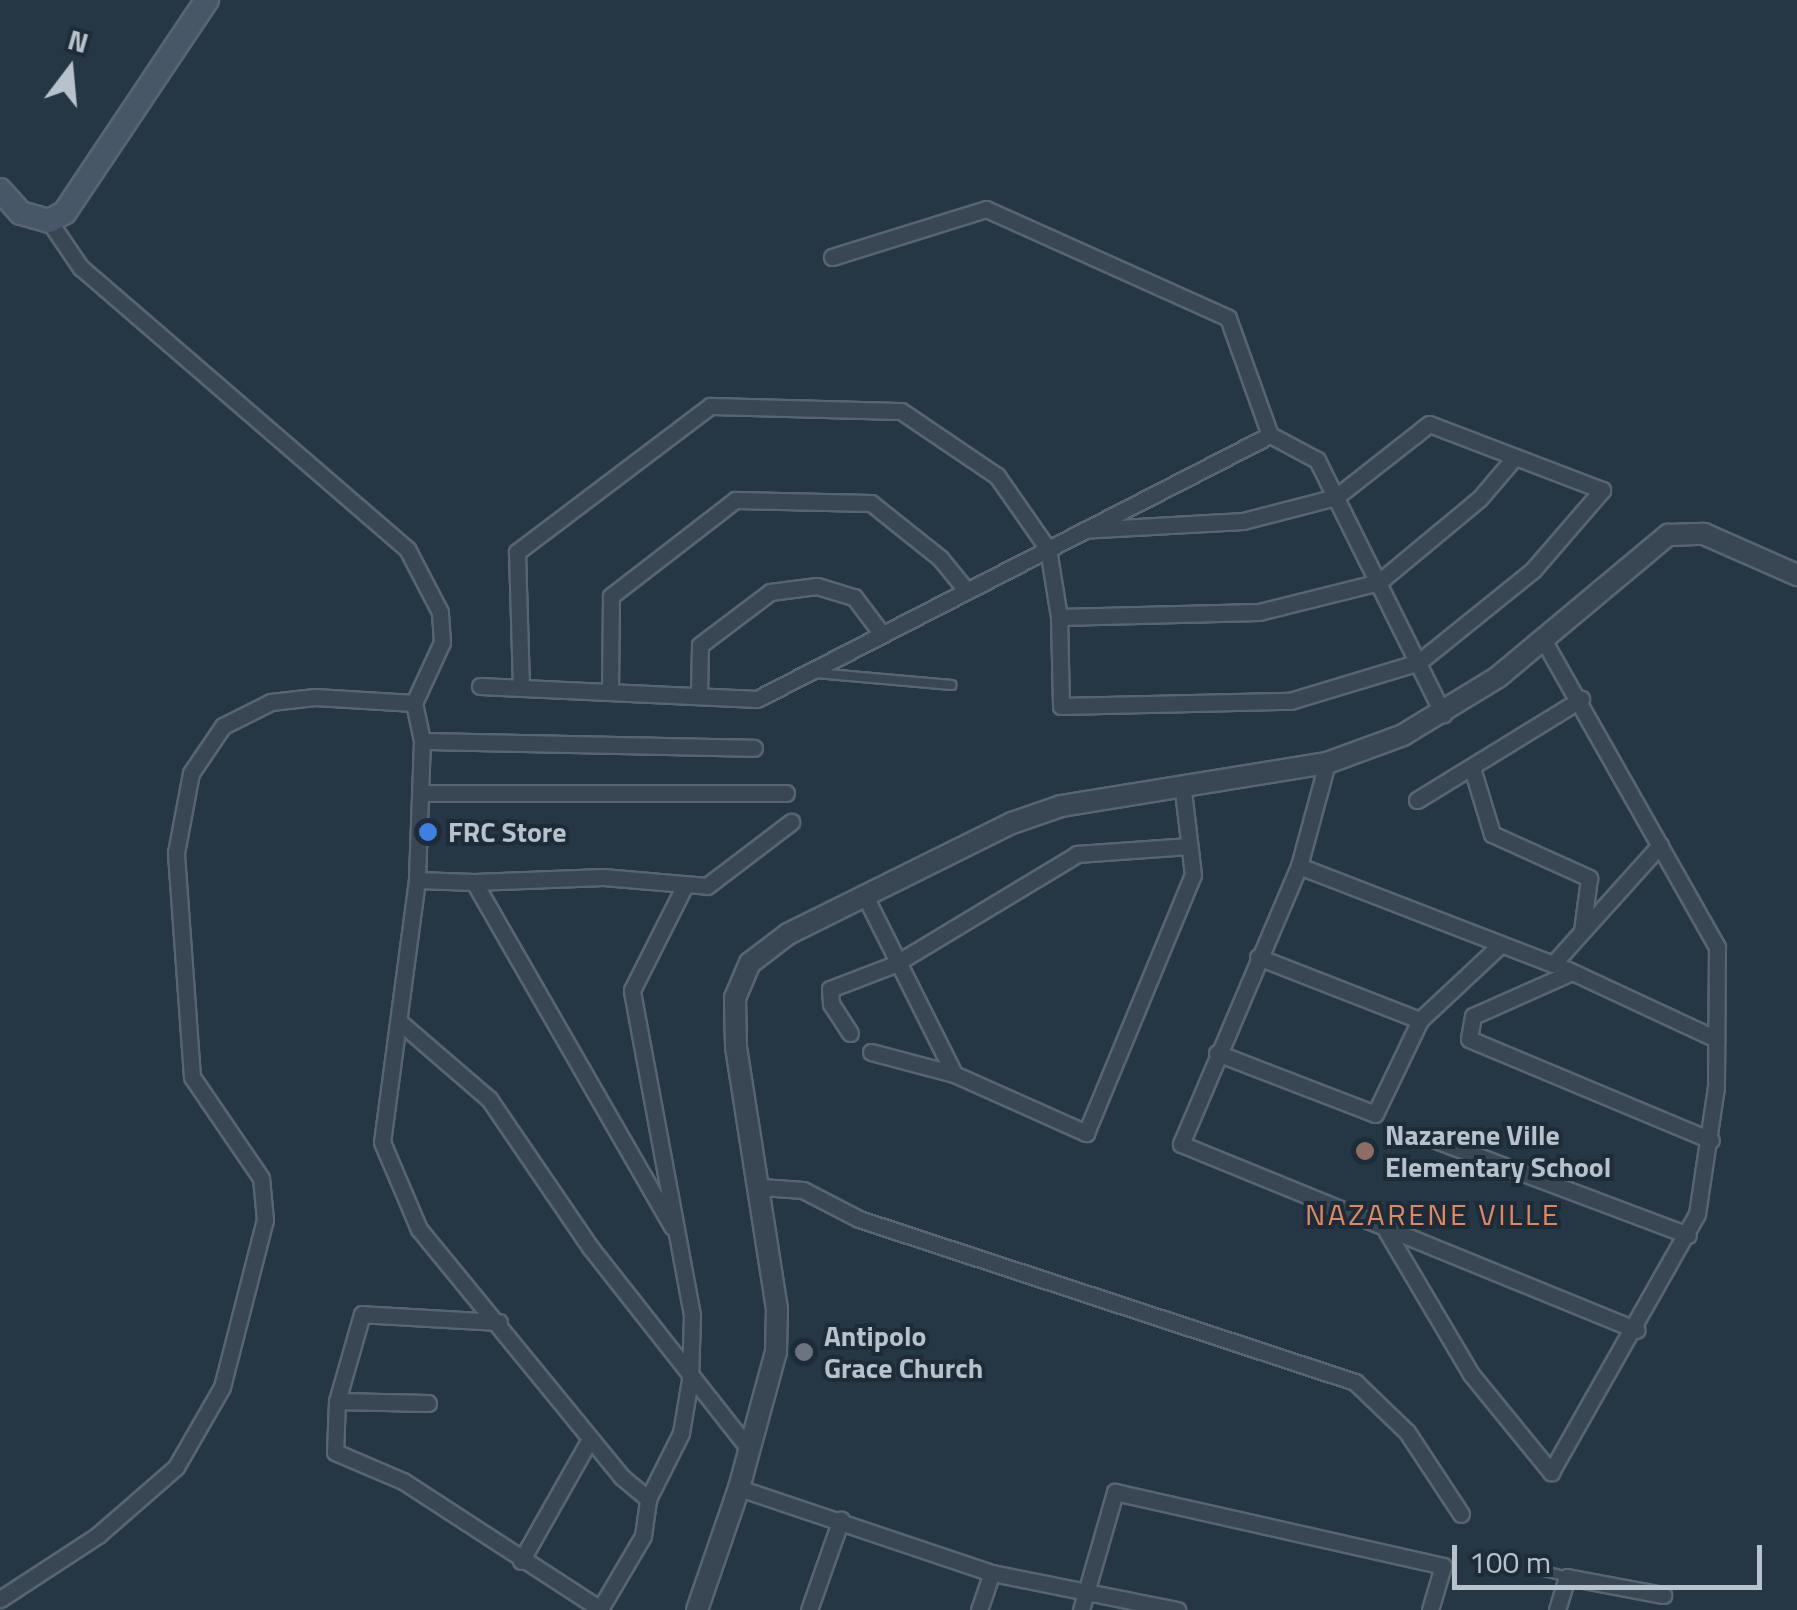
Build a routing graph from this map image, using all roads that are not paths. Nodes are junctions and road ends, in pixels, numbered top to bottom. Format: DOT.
graph roads {
  1 [pos="207,0"];
  2 [pos="0,190"];
  3 [pos="50,221"];
  4 [pos="832,257"];
  5 [pos="1270,435"];
  6 [pos="1515,457"];
  7 [pos="1336,497"];
  8 [pos="1084,530"];
  9 [pos="1048,550"];
  10 [pos="1797,575"];
  11 [pos="1378,582"];
  12 [pos="966,590"];
  13 [pos="1059,617"];
  14 [pos="882,634"];
  15 [pos="1544,641"];
  16 [pos="1419,662"];
  17 [pos="807,674"];
  18 [pos="480,686"];
  19 [pos="951,686"];
  20 [pos="521,687"];
  21 [pos="610,690"];
  22 [pos="700,693"];
  23 [pos="1581,699"];
  24 [pos="414,703"];
  25 [pos="1443,714"];
  26 [pos="422,741"];
  27 [pos="754,748"];
  28 [pos="1326,763"];
  29 [pos="1472,768"];
  30 [pos="1183,791"];
  31 [pos="422,793"];
  32 [pos="786,793"];
  33 [pos="1416,800"];
  34 [pos="792,822"];
  35 [pos="1660,845"];
  36 [pos="1190,846"];
  37 [pos="1299,866"];
  38 [pos="417,880"];
  39 [pos="474,882"];
  40 [pos="684,887"];
  41 [pos="865,896"];
  42 [pos="1582,933"];
  43 [pos="1500,946"];
  44 [pos="1258,957"];
  45 [pos="895,964"];
  46 [pos="1553,964"];
  47 [pos="1572,972"];
  48 [pos="1420,1020"];
  49 [pos="402,1024"];
  50 [pos="850,1033"];
  51 [pos="1716,1039"];
  52 [pos="871,1052"];
  53 [pos="1217,1053"];
  54 [pos="954,1074"];
  55 [pos="1710,1140"];
  56 [pos="1438,1142"];
  57 [pos="761,1187"];
  58 [pos="1387,1232"];
  59 [pos="1688,1235"];
  60 [pos="680,1242"];
  61 [pos="499,1322"];
  62 [pos="1636,1330"];
  63 [pos="690,1380"];
  64 [pos="337,1401"];
  65 [pos="428,1403"];
  66 [pos="590,1439"];
  67 [pos="750,1450"];
  68 [pos="740,1488"];
  69 [pos="648,1499"];
  70 [pos="1462,1514"];
  71 [pos="842,1519"];
  72 [pos="521,1561"];
  73 [pos="1532,1568"];
  74 [pos="992,1574"];
  75 [pos="1567,1577"];
  76 [pos="1663,1595"];
  77 [pos="0,1599"];
  78 [pos="1084,1602"];
  79 [pos="1561,1607"];
  80 [pos="697,1610"];
  81 [pos="809,1610"];
  82 [pos="980,1610"];
  83 [pos="1176,1610"];
  84 [pos="1430,1610"];
  1 -- 3 [label="main road"];
  2 -- 3 [label="main road"];
  3 -- 24 [label="street"];
  4 -- 5 [label="street"];
  5 -- 7 [label="street"];
  5 -- 8 [label="street"];
  6 -- 7 [label="street"];
  6 -- 11 [label="street"];
  6 -- 16 [label="street"];
  7 -- 8 [label="street"];
  7 -- 11 [label="street"];
  8 -- 9 [label="street"];
  9 -- 12 [label="street"];
  9 -- 13 [label="street"];
  9 -- 20 [label="street"];
  10 -- 15 [label="street"];
  11 -- 13 [label="street"];
  11 -- 16 [label="street"];
  12 -- 14 [label="street"];
  12 -- 21 [label="street"];
  13 -- 16 [label="street"];
  14 -- 17 [label="street"];
  14 -- 22 [label="street"];
  15 -- 23 [label="street"];
  15 -- 25 [label="street"];
  16 -- 25 [label="street"];
  17 -- 19 [label="lane"];
  17 -- 22 [label="street"];
  18 -- 20 [label="street"];
  20 -- 21 [label="street"];
  21 -- 22 [label="street"];
  23 -- 29 [label="street"];
  23 -- 35 [label="street"];
  24 -- 26 [label="street"];
  24 -- 77 [label="street"];
  25 -- 28 [label="street"];
  26 -- 27 [label="street"];
  26 -- 31 [label="street"];
  28 -- 30 [label="street"];
  28 -- 37 [label="street"];
  29 -- 33 [label="street"];
  29 -- 42 [label="street"];
  30 -- 36 [label="street"];
  30 -- 41 [label="street"];
  31 -- 32 [label="street"];
  31 -- 38 [label="street"];
  34 -- 40 [label="street"];
  35 -- 42 [label="street"];
  35 -- 51 [label="street"];
  36 -- 45 [label="street"];
  36 -- 54 [label="street"];
  37 -- 43 [label="street"];
  37 -- 44 [label="street"];
  38 -- 39 [label="street"];
  38 -- 49 [label="street"];
  39 -- 40 [label="street"];
  39 -- 60 [label="street"];
  40 -- 60 [label="street"];
  41 -- 45 [label="street"];
  41 -- 57 [label="street"];
  42 -- 46 [label="street"];
  43 -- 46 [label="street"];
  43 -- 48 [label="street"];
  44 -- 48 [label="street"];
  44 -- 53 [label="street"];
  45 -- 50 [label="street"];
  45 -- 54 [label="street"];
  46 -- 47 [label="street"];
  47 -- 51 [label="street"];
  47 -- 55 [label="street"];
  48 -- 53 [label="street"];
  49 -- 61 [label="street"];
  49 -- 63 [label="street"];
  51 -- 55 [label="street"];
  52 -- 54 [label="street"];
  53 -- 58 [label="street"];
  55 -- 59 [label="street"];
  56 -- 59 [label="street"];
  57 -- 67 [label="street"];
  57 -- 70 [label="street"];
  58 -- 62 [label="street"];
  58 -- 62 [label="street"];
  59 -- 62 [label="street"];
  60 -- 63 [label="street"];
  61 -- 64 [label="street"];
  61 -- 66 [label="street"];
  63 -- 67 [label="street"];
  63 -- 69 [label="street"];
  64 -- 65 [label="street"];
  64 -- 72 [label="street"];
  66 -- 69 [label="street"];
  66 -- 72 [label="street"];
  67 -- 68 [label="street"];
  68 -- 71 [label="street"];
  68 -- 80 [label="street"];
  69 -- 72 [label="street"];
  71 -- 74 [label="street"];
  71 -- 81 [label="street"];
  73 -- 75 [label="lane"];
  74 -- 78 [label="street"];
  74 -- 82 [label="street"];
  75 -- 76 [label="street"];
  75 -- 79 [label="street"];
  78 -- 83 [label="street"];
  78 -- 84 [label="street"];
}
